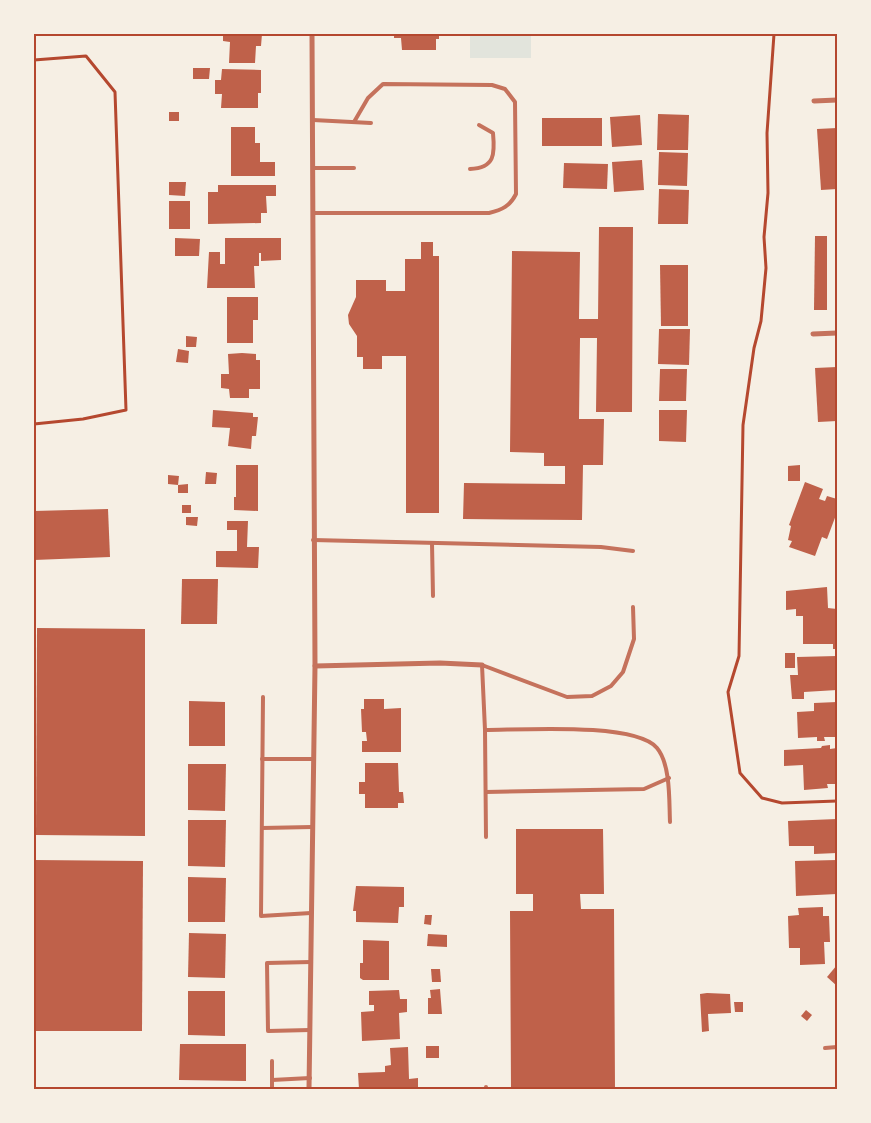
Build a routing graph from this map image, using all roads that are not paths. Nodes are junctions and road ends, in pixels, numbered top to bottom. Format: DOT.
graph roads {
  1 [pos="312,34"];
  2 [pos="837,100"];
  3 [pos="814,101"];
  4 [pos="313,120"];
  5 [pos="354,122"];
  6 [pos="371,123"];
  7 [pos="479,125"];
  8 [pos="313,168"];
  9 [pos="354,168"];
  10 [pos="470,169"];
  11 [pos="313,212"];
  12 [pos="837,333"];
  13 [pos="813,334"];
  14 [pos="313,540"];
  15 [pos="432,543"];
  16 [pos="633,551"];
  17 [pos="433,596"];
  18 [pos="633,607"];
  19 [pos="314,666"];
  20 [pos="482,666"];
  21 [pos="263,698"];
  22 [pos="486,730"];
  23 [pos="262,759"];
  24 [pos="313,759"];
  25 [pos="669,778"];
  26 [pos="486,792"];
  27 [pos="670,822"];
  28 [pos="312,827"];
  29 [pos="262,828"];
  30 [pos="486,837"];
  31 [pos="312,914"];
  32 [pos="311,962"];
  33 [pos="310,1030"];
  34 [pos="837,1047"];
  35 [pos="825,1048"];
  36 [pos="272,1061"];
  37 [pos="310,1078"];
  38 [pos="272,1080"];
  39 [pos="272,1089"];
  40 [pos="309,1089"];
  1 -- 4 [label="street"];
  2 -- 3 [label="street"];
  4 -- 5 [label="lane"];
  4 -- 8 [label="street"];
  5 -- 6 [label="lane"];
  5 -- 11 [label="lane"];
  7 -- 10 [label="lane"];
  8 -- 9 [label="lane"];
  8 -- 11 [label="street"];
  11 -- 14 [label="street"];
  12 -- 13 [label="street"];
  14 -- 15 [label="lane"];
  14 -- 19 [label="street"];
  15 -- 16 [label="lane"];
  15 -- 17 [label="lane"];
  18 -- 20 [label="lane"];
  19 -- 20 [label="street"];
  19 -- 24 [label="street"];
  20 -- 22 [label="lane"];
  21 -- 23 [label="lane"];
  22 -- 25 [label="lane"];
  22 -- 26 [label="lane"];
  23 -- 24 [label="lane"];
  23 -- 29 [label="lane"];
  24 -- 28 [label="street"];
  25 -- 26 [label="lane"];
  25 -- 27 [label="lane"];
  26 -- 30 [label="lane"];
  28 -- 29 [label="lane"];
  28 -- 31 [label="street"];
  29 -- 31 [label="lane"];
  31 -- 32 [label="street"];
  32 -- 33 [label="street"];
  32 -- 33 [label="lane"];
  33 -- 37 [label="street"];
  34 -- 35 [label="lane"];
  36 -- 38 [label="lane"];
  37 -- 38 [label="lane"];
  37 -- 40 [label="street"];
  38 -- 39 [label="lane"];
}
